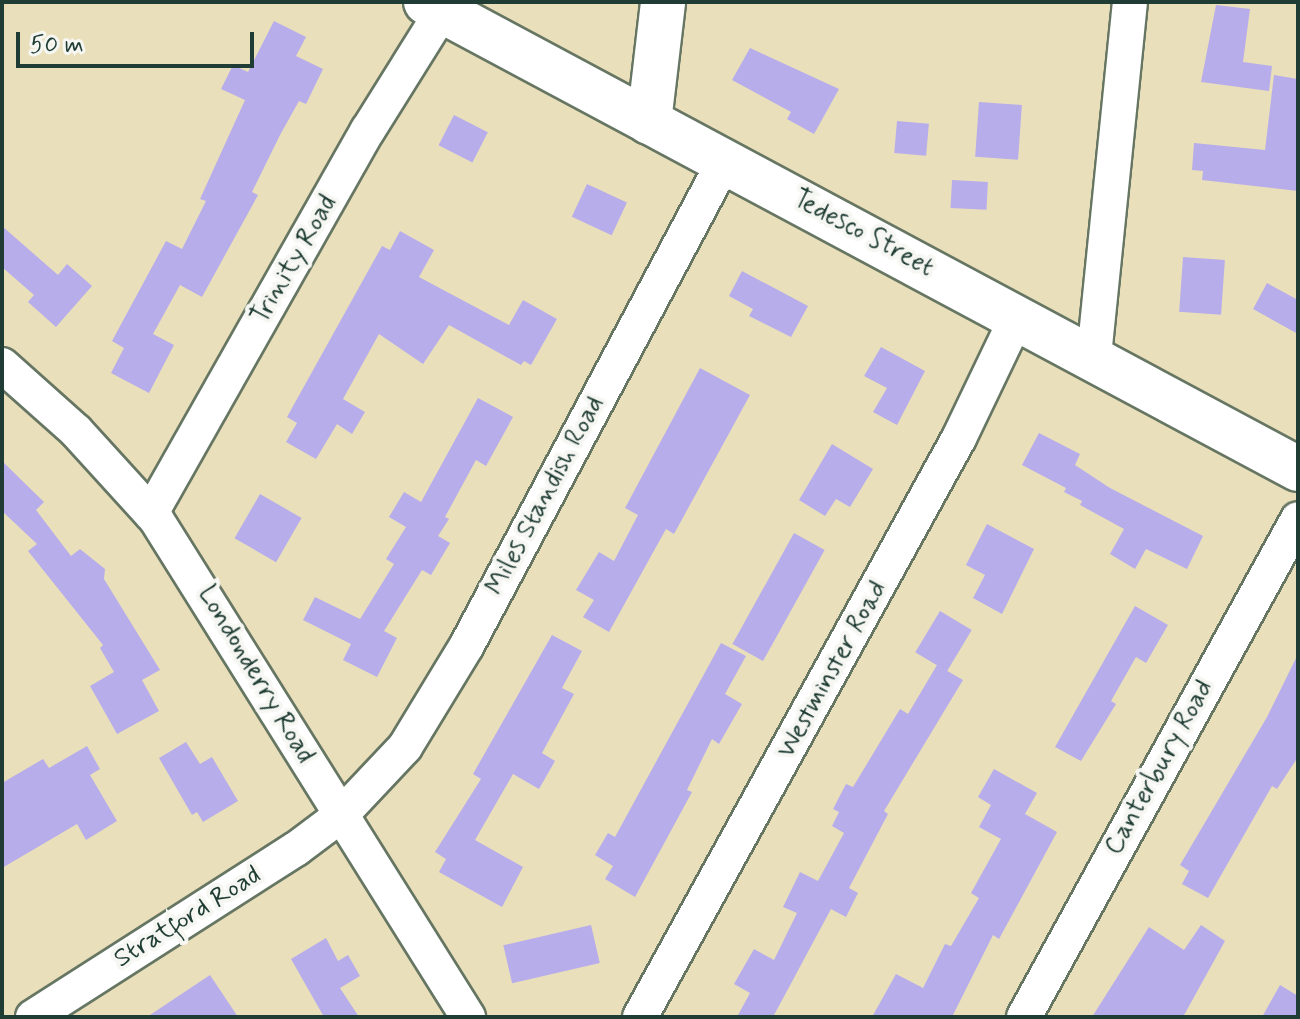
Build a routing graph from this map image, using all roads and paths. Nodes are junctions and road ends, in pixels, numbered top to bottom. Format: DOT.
graph roads {
  1 [pos="663,2"];
  2 [pos="1130,2"];
  3 [pos="434,6"];
  4 [pos="649,122"];
  5 [pos="725,160"];
  6 [pos="1017,317"];
  7 [pos="1094,356"];
  8 [pos="2,365"];
  9 [pos="1298,469"];
  10 [pos="151,513"];
  11 [pos="1298,519"];
  12 [pos="341,815"];
  13 [pos="33,1017"];
  14 [pos="468,1017"];
  15 [pos="640,1017"];
  16 [pos="1024,1017"];
  1 -- 4 [label="main road"];
  2 -- 7 [label="street"];
  3 -- 4 [label="main road, Tedesco Street"];
  3 -- 10 [label="street, Trinity Road"];
  4 -- 5 [label="main road, Tedesco Street"];
  5 -- 6 [label="main road, Tedesco Street"];
  5 -- 12 [label="street, Miles Standish Road"];
  6 -- 7 [label="main road, Tedesco Street"];
  6 -- 15 [label="street, Westminster Road"];
  7 -- 9 [label="main road, Tedesco Street"];
  8 -- 10 [label="street, Londonderry Road"];
  10 -- 12 [label="street, Londonderry Road"];
  11 -- 16 [label="street, Canterbury Road"];
  12 -- 13 [label="street, Stratford Road"];
  12 -- 14 [label="street, Londonderry Road"];
}
